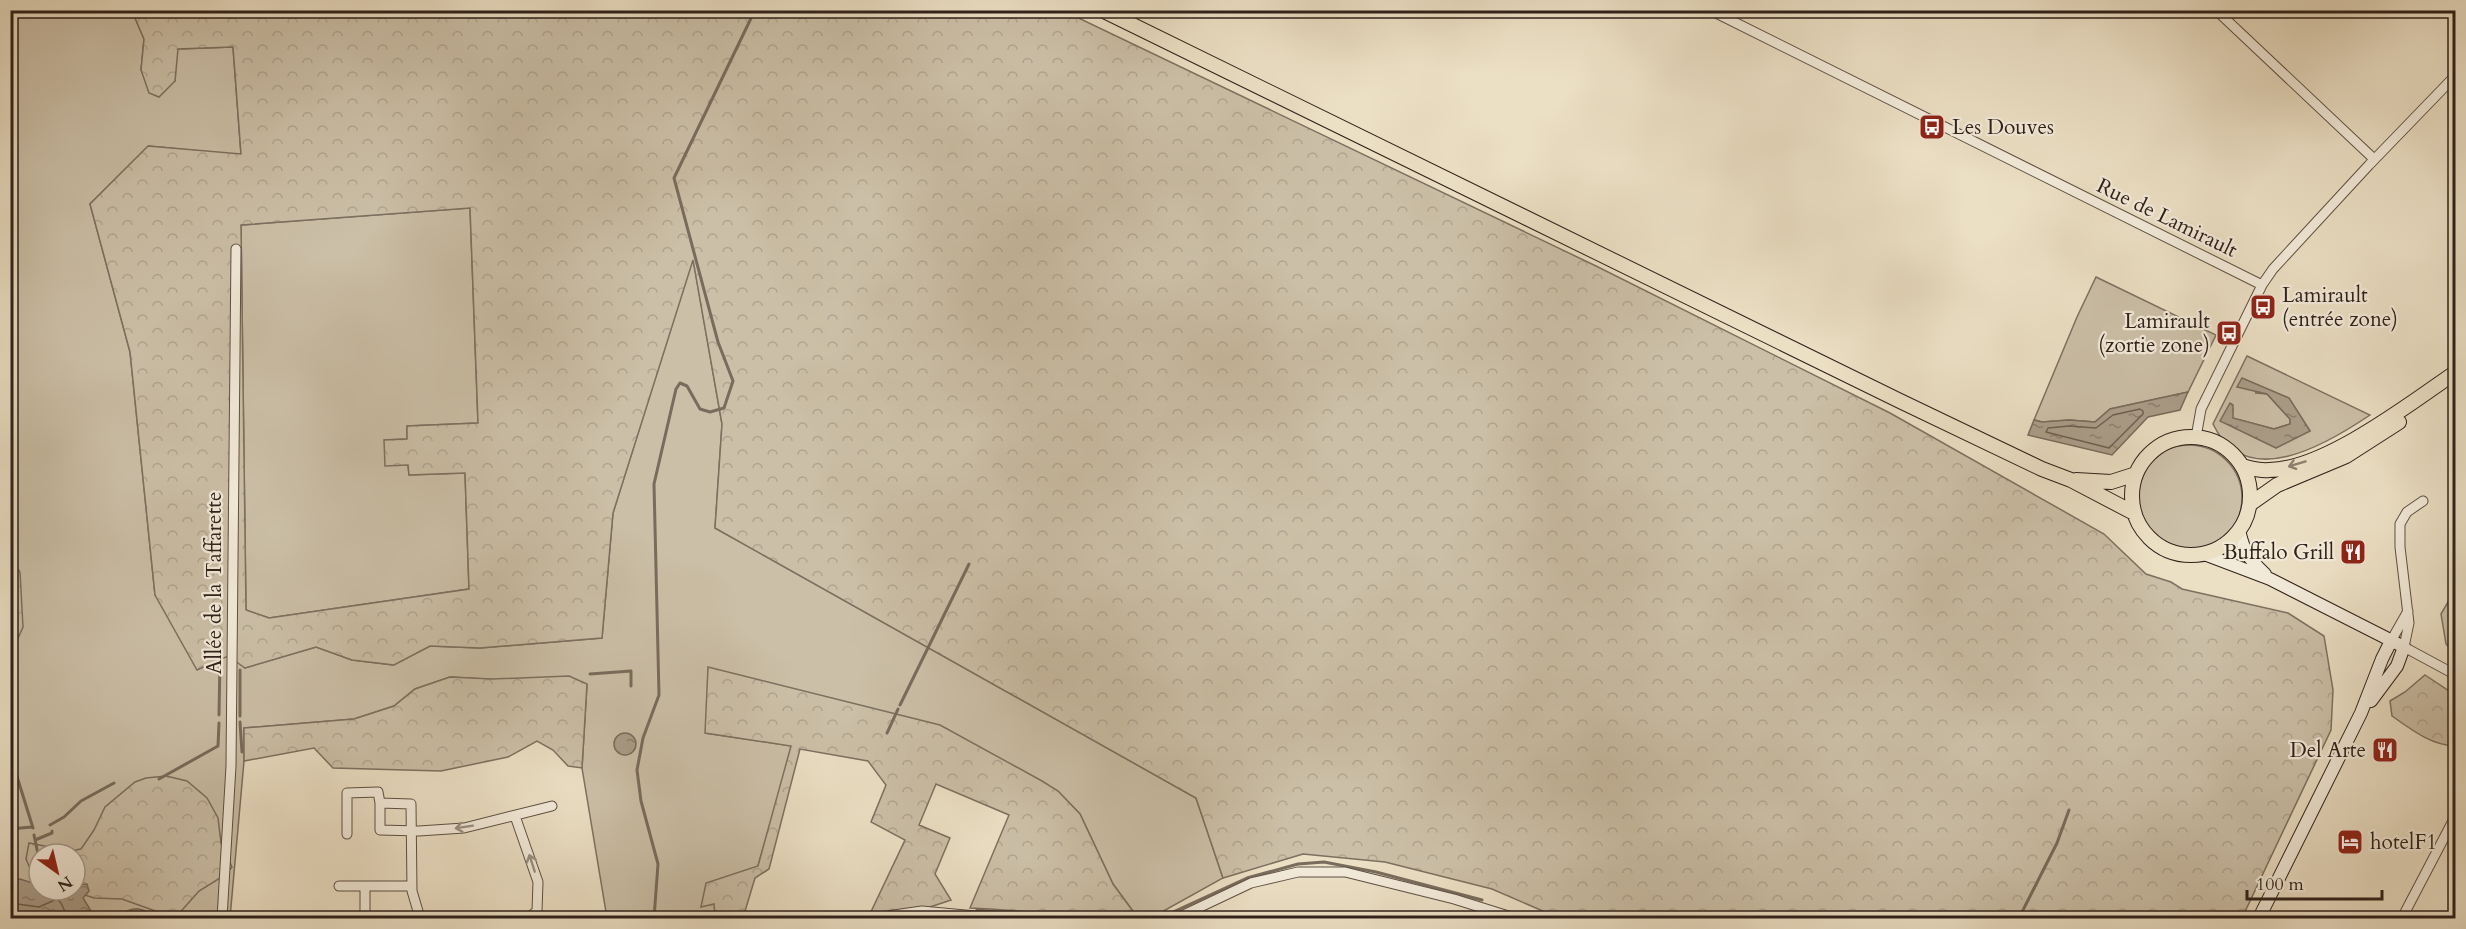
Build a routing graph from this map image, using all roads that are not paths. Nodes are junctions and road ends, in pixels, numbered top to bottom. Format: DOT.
graph roads {
  1 [pos="1102,10"];
  2 [pos="1710,10"];
  3 [pos="2216,10"];
  4 [pos="2456,75"];
  5 [pos="2374,159"];
  6 [pos="236,249"];
  7 [pos="2262,285"];
  8 [pos="2456,372"];
  9 [pos="2456,382"];
  10 [pos="2196,437"];
  11 [pos="2242,466"];
  12 [pos="2136,474"];
  13 [pos="2071,480"];
  14 [pos="2423,501"];
  15 [pos="2250,504"];
  16 [pos="2134,513"];
  17 [pos="2240,530"];
  18 [pos="2204,554"];
  19 [pos="2270,579"];
  20 [pos="2408,611"];
  21 [pos="2370,629"];
  22 [pos="2391,641"];
  23 [pos="2404,647"];
  24 [pos="2382,659"];
  25 [pos="2456,675"];
  26 [pos="2361,713"];
  27 [pos="380,803"];
  28 [pos="552,806"];
  29 [pos="515,816"];
  30 [pos="2455,817"];
  31 [pos="412,831"];
  32 [pos="347,834"];
  33 [pos="339,886"];
  34 [pos="365,886"];
  35 [pos="412,886"];
  36 [pos="222,918"];
  37 [pos="365,918"];
  38 [pos="420,918"];
  39 [pos="528,918"];
  40 [pos="873,918"];
  41 [pos="997,918"];
  42 [pos="1178,918"];
  43 [pos="1515,918"];
  44 [pos="2259,918"];
  45 [pos="2402,918"];
  1 -- 13 [label="main road"];
  2 -- 7 [label="street, Rue de Lamirault"];
  3 -- 5 [label="street"];
  4 -- 5 [label="street"];
  5 -- 7 [label="street"];
  6 -- 36 [label="street, Allée de la Taffarette"];
  7 -- 10 [label="street"];
  8 -- 11 [label="main road, one-way"];
  9 -- 15 [label="main road"];
  10 -- 11 [label="main road"];
  10 -- 12 [label="main road"];
  11 -- 15 [label="main road"];
  12 -- 13 [label="main road"];
  12 -- 16 [label="main road"];
  13 -- 16 [label="main road"];
  14 -- 20 [label="street"];
  15 -- 17 [label="main road"];
  16 -- 18 [label="main road"];
  17 -- 18 [label="main road"];
  17 -- 19 [label="main road"];
  18 -- 19 [label="main road"];
  19 -- 21 [label="main road"];
  20 -- 22 [label="street"];
  20 -- 23 [label="street"];
  21 -- 22 [label="main road"];
  21 -- 24 [label="main road"];
  22 -- 23 [label="main road"];
  22 -- 24 [label="main road"];
  23 -- 25 [label="street"];
  23 -- 26 [label="main road"];
  24 -- 26 [label="main road"];
  26 -- 44 [label="main road"];
  27 -- 31 [label="street"];
  27 -- 31 [label="street"];
  27 -- 32 [label="street"];
  28 -- 29 [label="street"];
  29 -- 31 [label="street, one-way"];
  39 -- 29 [label="street, one-way"];
  30 -- 45 [label="street"];
  31 -- 35 [label="street"];
  33 -- 34 [label="street"];
  34 -- 35 [label="street"];
  34 -- 37 [label="street"];
  35 -- 38 [label="street"];
  40 -- 41 [label="street"];
  42 -- 43 [label="street"];
}
